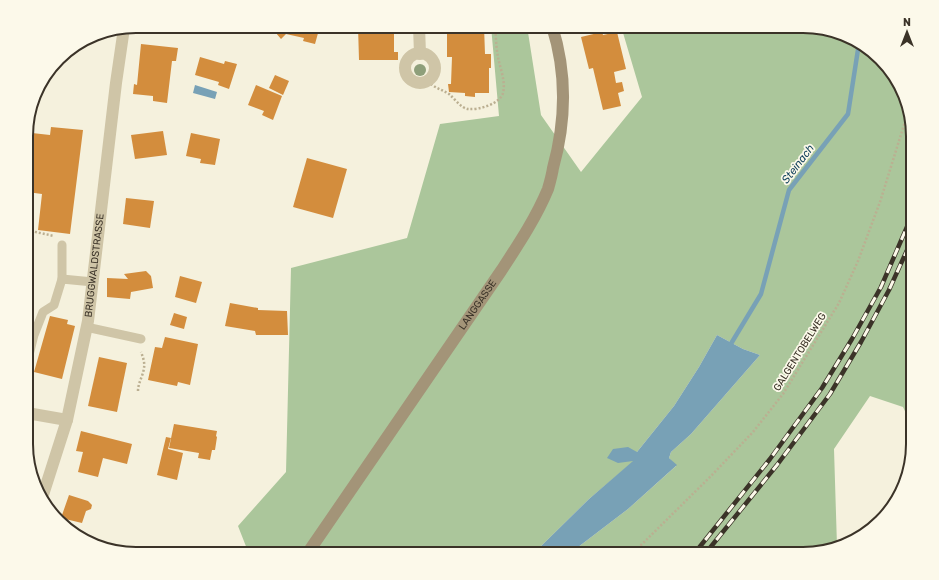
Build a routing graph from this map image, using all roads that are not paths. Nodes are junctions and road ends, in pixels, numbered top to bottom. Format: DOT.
graph roads {
  1 [pos="419,33"];
  2 [pos="554,33"];
  3 [pos="123,34"];
  4 [pos="420,54"];
  5 [pos="62,245"];
  6 [pos="62,279"];
  7 [pos="92,282"];
  8 [pos="86,328"];
  9 [pos="33,339"];
  10 [pos="141,339"];
  11 [pos="33,414"];
  12 [pos="67,420"];
  13 [pos="44,491"];
  14 [pos="312,547"];
  1 -- 4 [label="street"];
  2 -- 14 [label="main road, LANGGASSE"];
  3 -- 7 [label="street, BRUGGWALDSTRASSE"];
  4 -- 4 [label="street"];
  5 -- 6 [label="lane"];
  6 -- 7 [label="lane"];
  6 -- 9 [label="lane"];
  7 -- 8 [label="street, BRUGGWALDSTRASSE"];
  8 -- 10 [label="lane"];
  8 -- 12 [label="street, BRUGGWALDSTRASSE"];
  11 -- 12 [label="street"];
  12 -- 13 [label="street, BRUGGWALDSTRASSE"];
}
